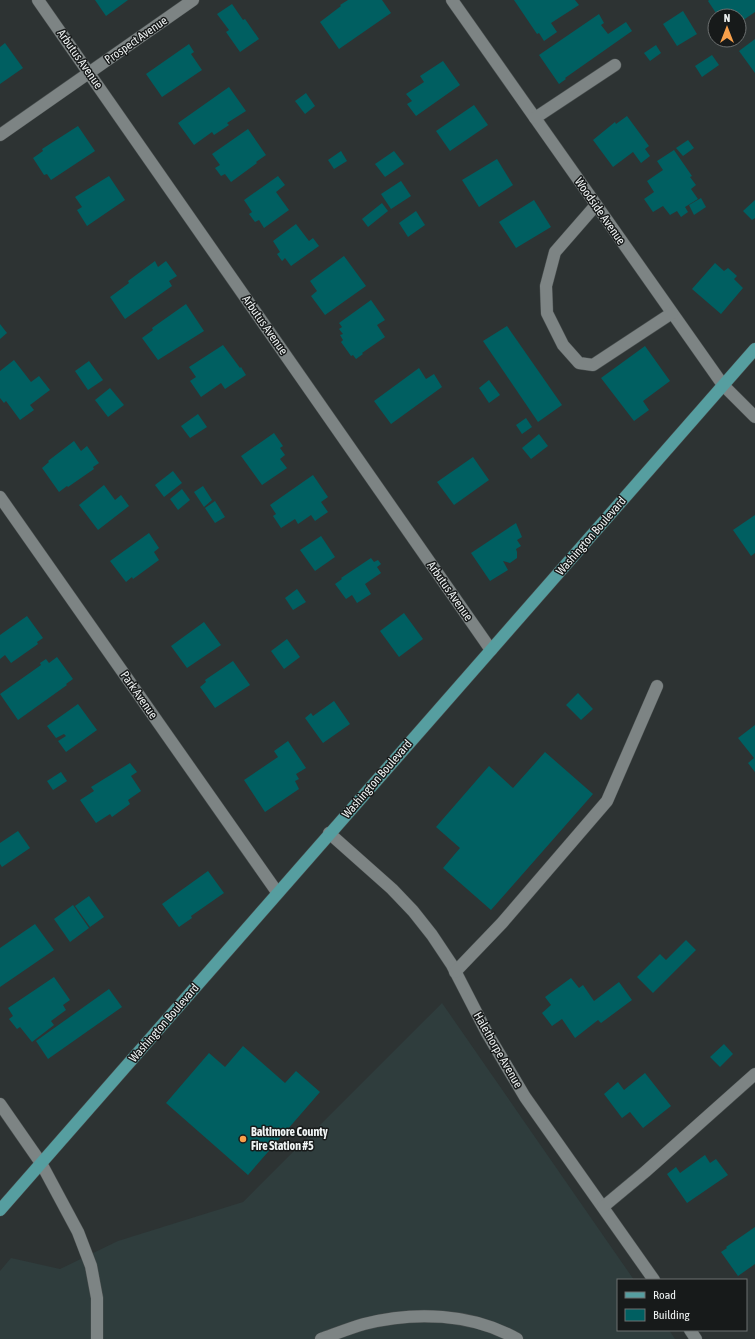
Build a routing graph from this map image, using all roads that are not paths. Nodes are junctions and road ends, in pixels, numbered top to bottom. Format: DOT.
graph roads {
  1 [pos="38,0"];
  2 [pos="193,0"];
  3 [pos="452,0"];
  4 [pos="615,65"];
  5 [pos="89,72"];
  6 [pos="535,118"];
  7 [pos="0,136"];
  8 [pos="596,205"];
  9 [pos="672,313"];
  10 [pos="755,349"];
  11 [pos="723,385"];
  12 [pos="755,417"];
  13 [pos="0,497"];
  14 [pos="491,650"];
  15 [pos="657,686"];
  16 [pos="329,833"];
  17 [pos="277,892"];
  18 [pos="455,972"];
  19 [pos="755,1074"];
  20 [pos="0,1104"];
  21 [pos="41,1163"];
  22 [pos="603,1207"];
  23 [pos="0,1210"];
  24 [pos="653,1279"];
  25 [pos="97,1339"];
  26 [pos="321,1339"];
  27 [pos="517,1339"];
  1 -- 5 [label="street, Arbutus Avenue"];
  2 -- 5 [label="street, Prospect Avenue"];
  3 -- 6 [label="street, Woodside Avenue"];
  4 -- 6 [label="street"];
  5 -- 7 [label="street, Prospect Avenue"];
  5 -- 14 [label="street, Arbutus Avenue"];
  6 -- 8 [label="street, Woodside Avenue"];
  8 -- 9 [label="street, Woodside Avenue"];
  8 -- 9 [label="street"];
  9 -- 11 [label="street, Woodside Avenue"];
  10 -- 11 [label="main road, Washington Boulevard"];
  11 -- 12 [label="street, Woodside Avenue"];
  11 -- 14 [label="main road, Washington Boulevard"];
  13 -- 17 [label="street, Park Avenue"];
  14 -- 16 [label="main road, Washington Boulevard"];
  15 -- 18 [label="street"];
  16 -- 17 [label="main road, Washington Boulevard"];
  16 -- 18 [label="street, Halethorpe Avenue"];
  17 -- 21 [label="main road, Washington Boulevard"];
  18 -- 22 [label="street, Halethorpe Avenue"];
  19 -- 22 [label="street"];
  20 -- 21 [label="street"];
  21 -- 23 [label="main road, Washington Boulevard"];
  21 -- 25 [label="street"];
  22 -- 24 [label="street, Halethorpe Avenue"];
  26 -- 27 [label="street"];
}
